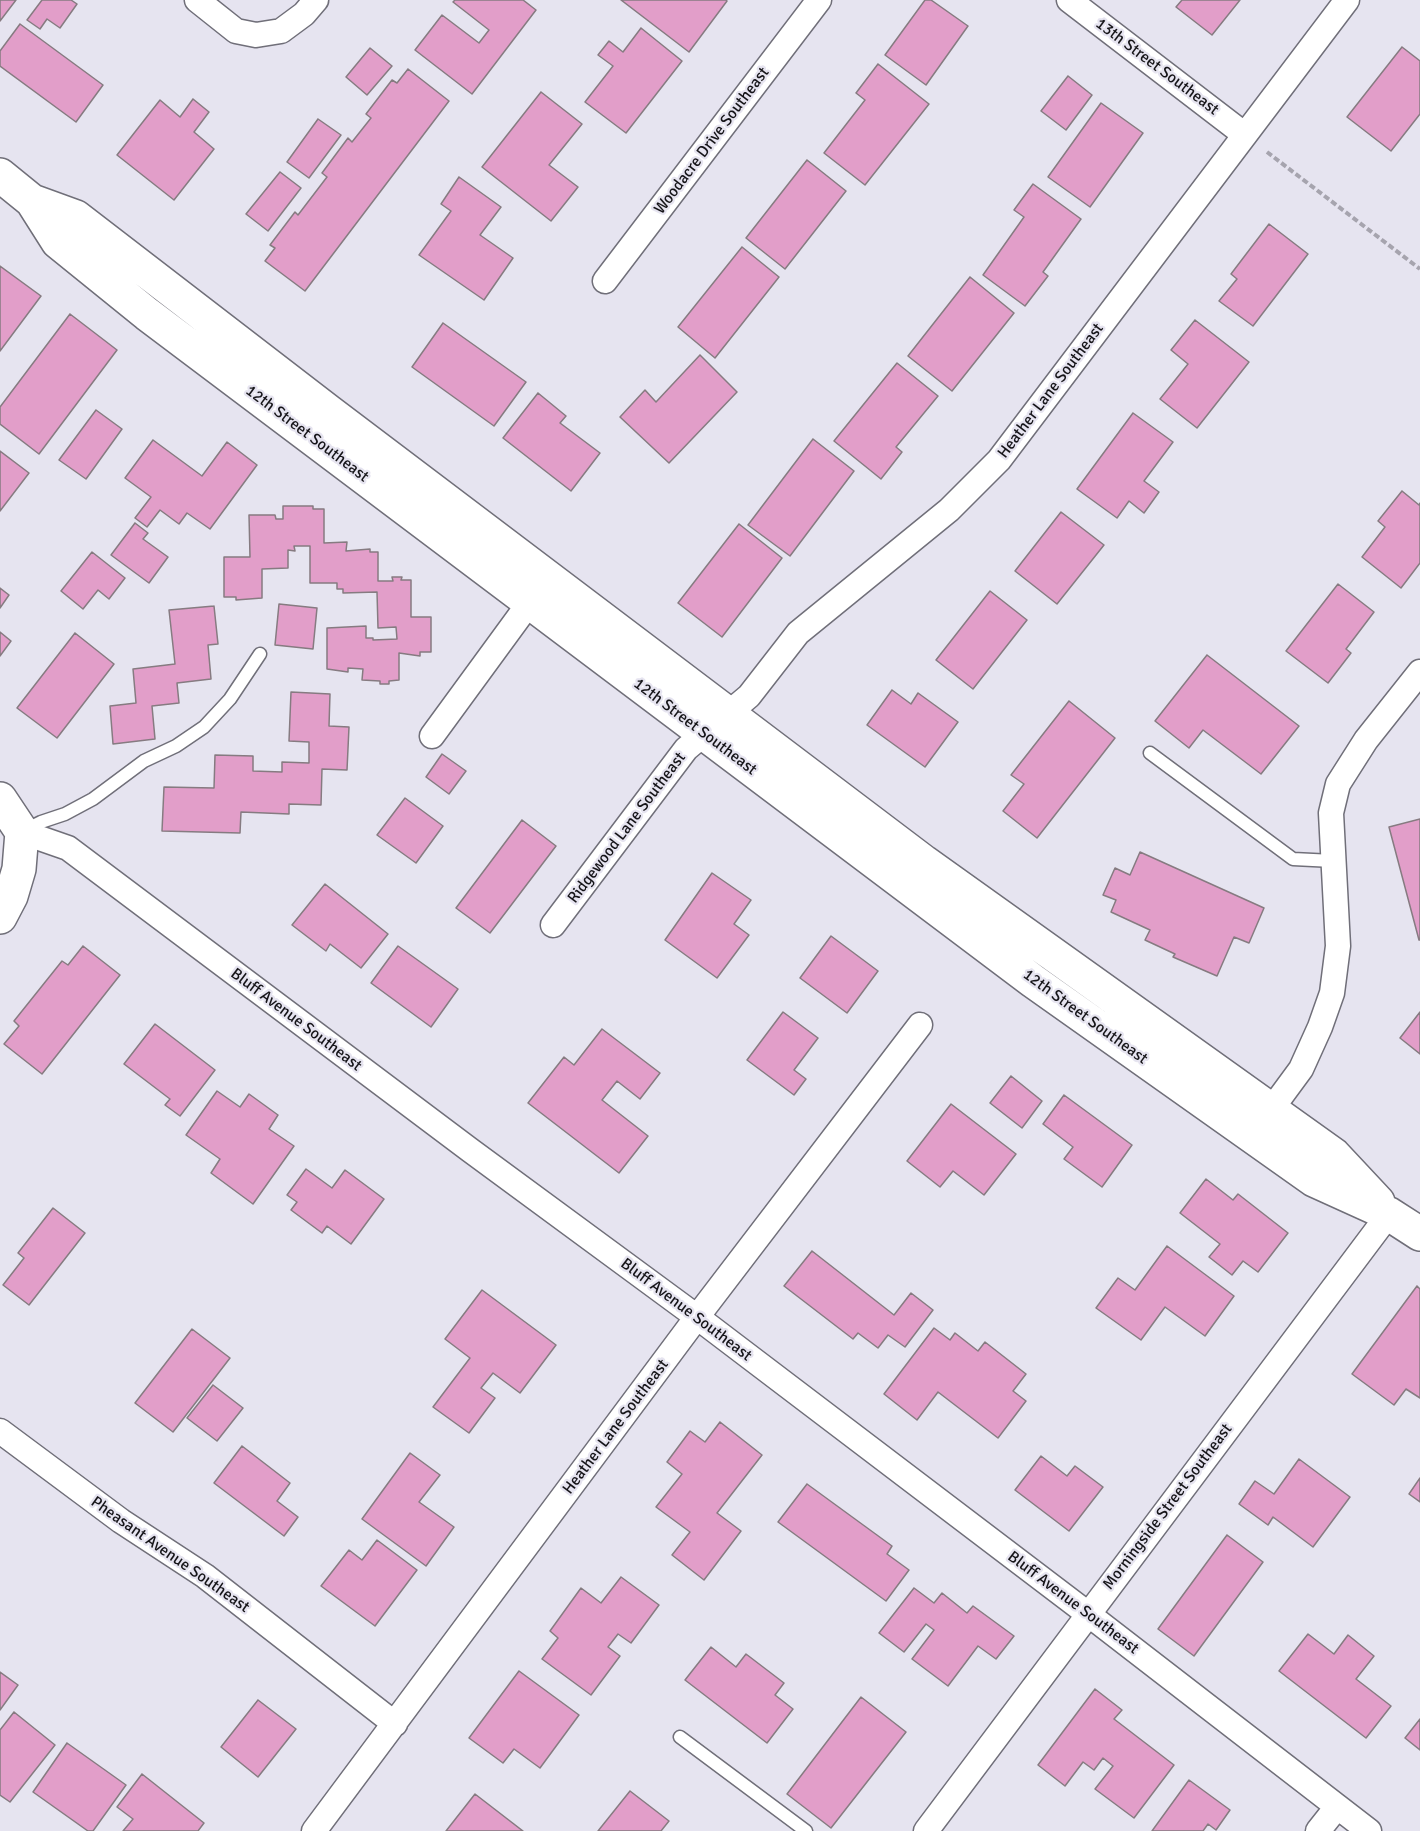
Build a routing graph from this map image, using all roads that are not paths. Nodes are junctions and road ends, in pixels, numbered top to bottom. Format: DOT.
graph roads {
  1 [pos="197,0"];
  2 [pos="316,0"];
  3 [pos="819,0"];
  4 [pos="1068,0"];
  5 [pos="1347,0"];
  6 [pos="1245,135"];
  7 [pos="0,175"];
  8 [pos="32,201"];
  9 [pos="604,281"];
  10 [pos="530,602"];
  11 [pos="260,654"];
  12 [pos="1420,672"];
  13 [pos="716,723"];
  14 [pos="432,736"];
  15 [pos="1150,753"];
  16 [pos="0,799"];
  17 [pos="22,832"];
  18 [pos="1333,861"];
  19 [pos="0,917"];
  20 [pos="553,926"];
  21 [pos="920,1025"];
  22 [pos="1261,1124"];
  23 [pos="1389,1214"];
  24 [pos="1420,1234"];
  25 [pos="697,1317"];
  26 [pos="0,1431"];
  27 [pos="1088,1614"];
  28 [pos="395,1724"];
  29 [pos="680,1737"];
  30 [pos="1337,1807"];
  31 [pos="314,1831"];
  32 [pos="806,1831"];
  33 [pos="926,1831"];
  34 [pos="1318,1831"];
  35 [pos="1369,1831"];
  1 -- 2 [label="street"];
  3 -- 9 [label="street, Woodacre Drive Southeast"];
  4 -- 6 [label="street, 13th Street Southeast"];
  5 -- 6 [label="street, Heather Lane Southeast"];
  6 -- 13 [label="street, Heather Lane Southeast"];
  7 -- 8 [label="main road, 12th Street Southeast"];
  8 -- 10 [label="main road, 12th Street Southeast"];
  8 -- 13 [label="main road, 12th Street Southeast"];
  10 -- 13 [label="main road, 12th Street Southeast"];
  10 -- 14 [label="street"];
  11 -- 17 [label="lane"];
  12 -- 18 [label="street"];
  13 -- 20 [label="street, Ridgewood Lane Southeast"];
  13 -- 22 [label="main road, 12th Street Southeast"];
  15 -- 18 [label="lane"];
  16 -- 17 [label="main road"];
  17 -- 19 [label="main road"];
  17 -- 25 [label="street, Bluff Avenue Southeast"];
  18 -- 22 [label="street"];
  21 -- 25 [label="street, Heather Lane Southeast"];
  22 -- 23 [label="main road, 12th Street Southeast"];
  23 -- 24 [label="main road, 12th Street Southeast"];
  23 -- 27 [label="street, Morningside Street Southeast"];
  25 -- 27 [label="street, Bluff Avenue Southeast"];
  25 -- 28 [label="street, Heather Lane Southeast"];
  26 -- 28 [label="street, Pheasant Avenue Southeast"];
  27 -- 30 [label="street, Bluff Avenue Southeast"];
  27 -- 33 [label="street, Morningside Street Southeast"];
  28 -- 31 [label="street, Heather Lane Southeast"];
  29 -- 32 [label="lane"];
  30 -- 34 [label="street"];
  30 -- 35 [label="street, Bluff Avenue Southeast"];
}
